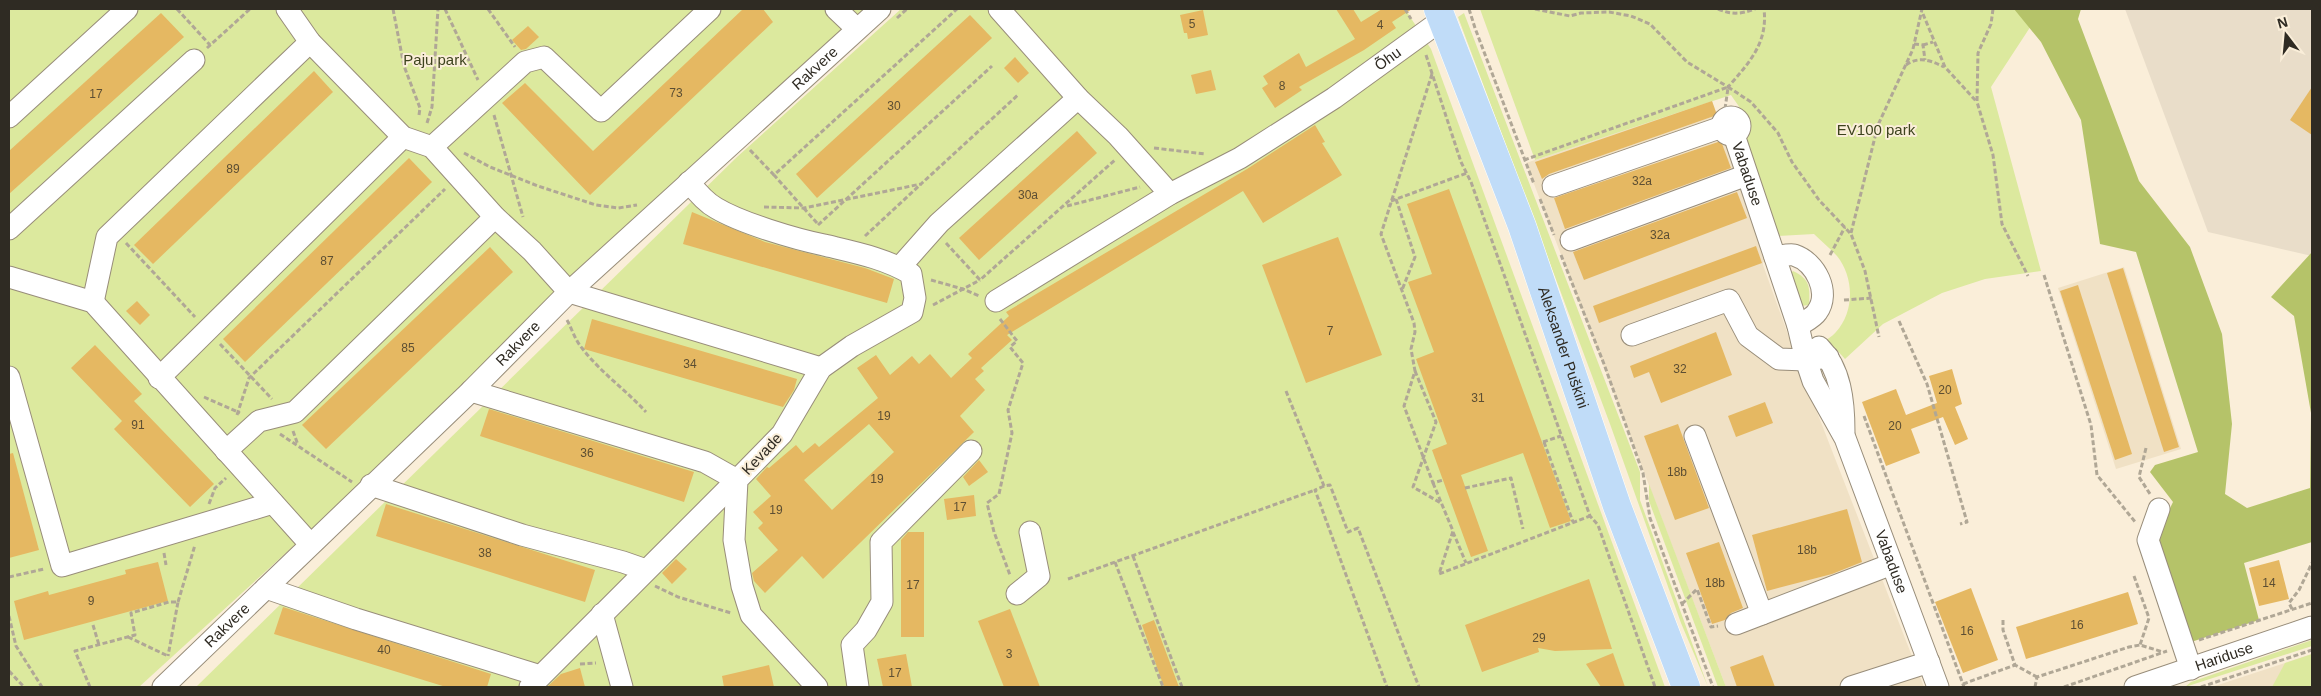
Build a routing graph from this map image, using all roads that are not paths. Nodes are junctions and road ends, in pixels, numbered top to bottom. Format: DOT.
graph roads {
  1 [pos="127,9"];
  2 [pos="287,9"];
  3 [pos="710,9"];
  4 [pos="836,9"];
  5 [pos="880,9"];
  6 [pos="999,9"];
  7 [pos="1441,14"];
  8 [pos="857,29"];
  9 [pos="310,42"];
  10 [pos="194,60"];
  11 [pos="1078,98"];
  12 [pos="9,116"];
  13 [pos="403,137"];
  14 [pos="432,147"];
  15 [pos="1747,175"];
  16 [pos="689,182"];
  17 [pos="1553,186"];
  18 [pos="1165,188"];
  19 [pos="495,217"];
  20 [pos="9,229"];
  21 [pos="1561,240"];
  22 [pos="1775,257"];
  23 [pos="905,270"];
  24 [pos="9,277"];
  25 [pos="569,292"];
  26 [pos="93,302"];
  27 [pos="992,305"];
  28 [pos="1798,326"];
  29 [pos="1632,335"];
  30 [pos="1828,357"];
  31 [pos="1806,360"];
  32 [pos="821,368"];
  33 [pos="9,377"];
  34 [pos="159,378"];
  35 [pos="471,391"];
  36 [pos="1696,436"];
  37 [pos="1844,438"];
  38 [pos="226,451"];
  39 [pos="971,451"];
  40 [pos="737,480"];
  41 [pos="368,488"];
  42 [pos="273,503"];
  43 [pos="2159,509"];
  44 [pos="1030,532"];
  45 [pos="310,544"];
  46 [pos="1892,564"];
  47 [pos="642,575"];
  48 [pos="1014,585"];
  49 [pos="266,588"];
  50 [pos="602,614"];
  51 [pos="1762,614"];
  52 [pos="1736,624"];
  53 [pos="2312,627"];
  54 [pos="1929,662"];
  55 [pos="2190,668"];
  56 [pos="538,675"];
  57 [pos="163,687"];
  58 [pos="622,687"];
  59 [pos="817,687"];
  60 [pos="858,687"];
  61 [pos="1686,687"];
  62 [pos="1851,687"];
  63 [pos="1938,687"];
  64 [pos="2135,687"];
  1 -- 12 [label="street"];
  2 -- 9 [label="street"];
  3 -- 14 [label="street"];
  4 -- 8 [label="street"];
  5 -- 8 [label="street, Rakvere"];
  6 -- 11 [label="street"];
  7 -- 18 [label="street, Õhu"];
  7 -- 61 [label="main road, Aleksander Puškini"];
  8 -- 16 [label="street, Rakvere"];
  9 -- 13 [label="street"];
  9 -- 26 [label="street"];
  10 -- 20 [label="street"];
  11 -- 18 [label="street"];
  11 -- 23 [label="street"];
  13 -- 14 [label="street"];
  13 -- 34 [label="street"];
  14 -- 19 [label="street"];
  15 -- 17 [label="street, Vabaduse"];
  15 -- 21 [label="street"];
  15 -- 22 [label="street, Vabaduse"];
  16 -- 23 [label="street"];
  16 -- 25 [label="street, Rakvere"];
  18 -- 27 [label="street, Õhu"];
  19 -- 25 [label="street"];
  19 -- 38 [label="street"];
  22 -- 28 [label="street, Vabaduse"];
  22 -- 28 [label="street"];
  23 -- 32 [label="street, Kevade"];
  24 -- 26 [label="street"];
  25 -- 32 [label="street"];
  25 -- 35 [label="street, Rakvere"];
  26 -- 34 [label="street"];
  28 -- 30 [label="street, Vabaduse"];
  28 -- 31 [label="street, Vabaduse"];
  29 -- 31 [label="street"];
  30 -- 31 [label="street"];
  30 -- 37 [label="street, Vabaduse"];
  31 -- 37 [label="street, Vabaduse"];
  32 -- 40 [label="street, Kevade"];
  33 -- 42 [label="street"];
  34 -- 38 [label="street"];
  35 -- 40 [label="street"];
  35 -- 41 [label="street, Rakvere"];
  36 -- 51 [label="street"];
  37 -- 46 [label="street, Vabaduse"];
  38 -- 42 [label="street"];
  39 -- 60 [label="street"];
  40 -- 47 [label="street"];
  40 -- 59 [label="street, Kevade"];
  41 -- 45 [label="street, Rakvere"];
  41 -- 47 [label="street"];
  42 -- 45 [label="street"];
  43 -- 55 [label="street"];
  44 -- 48 [label="street"];
  45 -- 49 [label="street, Rakvere"];
  46 -- 51 [label="street"];
  46 -- 54 [label="street, Vabaduse"];
  47 -- 50 [label="street"];
  49 -- 56 [label="street"];
  49 -- 57 [label="street, Rakvere"];
  50 -- 56 [label="street"];
  50 -- 58 [label="street"];
  51 -- 52 [label="street"];
  53 -- 55 [label="street, Hariduse"];
  54 -- 62 [label="street"];
  54 -- 63 [label="street, Vabaduse"];
  55 -- 64 [label="street, Hariduse"];
}
